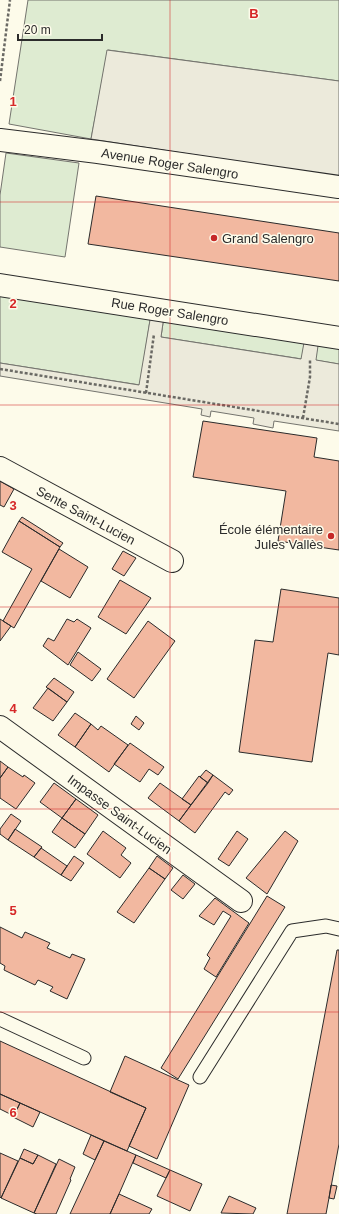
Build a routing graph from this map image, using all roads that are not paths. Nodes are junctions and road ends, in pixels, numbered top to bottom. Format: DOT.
graph roads {
  1 [pos="0,140"];
  2 [pos="339,187"];
  3 [pos="0,285"];
  4 [pos="339,338"];
  5 [pos="0,468"];
  6 [pos="172,561"];
  7 [pos="0,728"];
  8 [pos="241,902"];
  9 [pos="339,929"];
  10 [pos="0,1020"];
  11 [pos="84,1058"];
  12 [pos="200,1077"];
  1 -- 2 [label="street, Avenue Roger Salengro"];
  3 -- 4 [label="street, Rue Roger Salengro"];
  5 -- 6 [label="street, Sente Saint-Lucien"];
  7 -- 8 [label="street, Impasse Saint-Lucien"];
  9 -- 12 [label="lane"];
  10 -- 11 [label="lane"];
}
